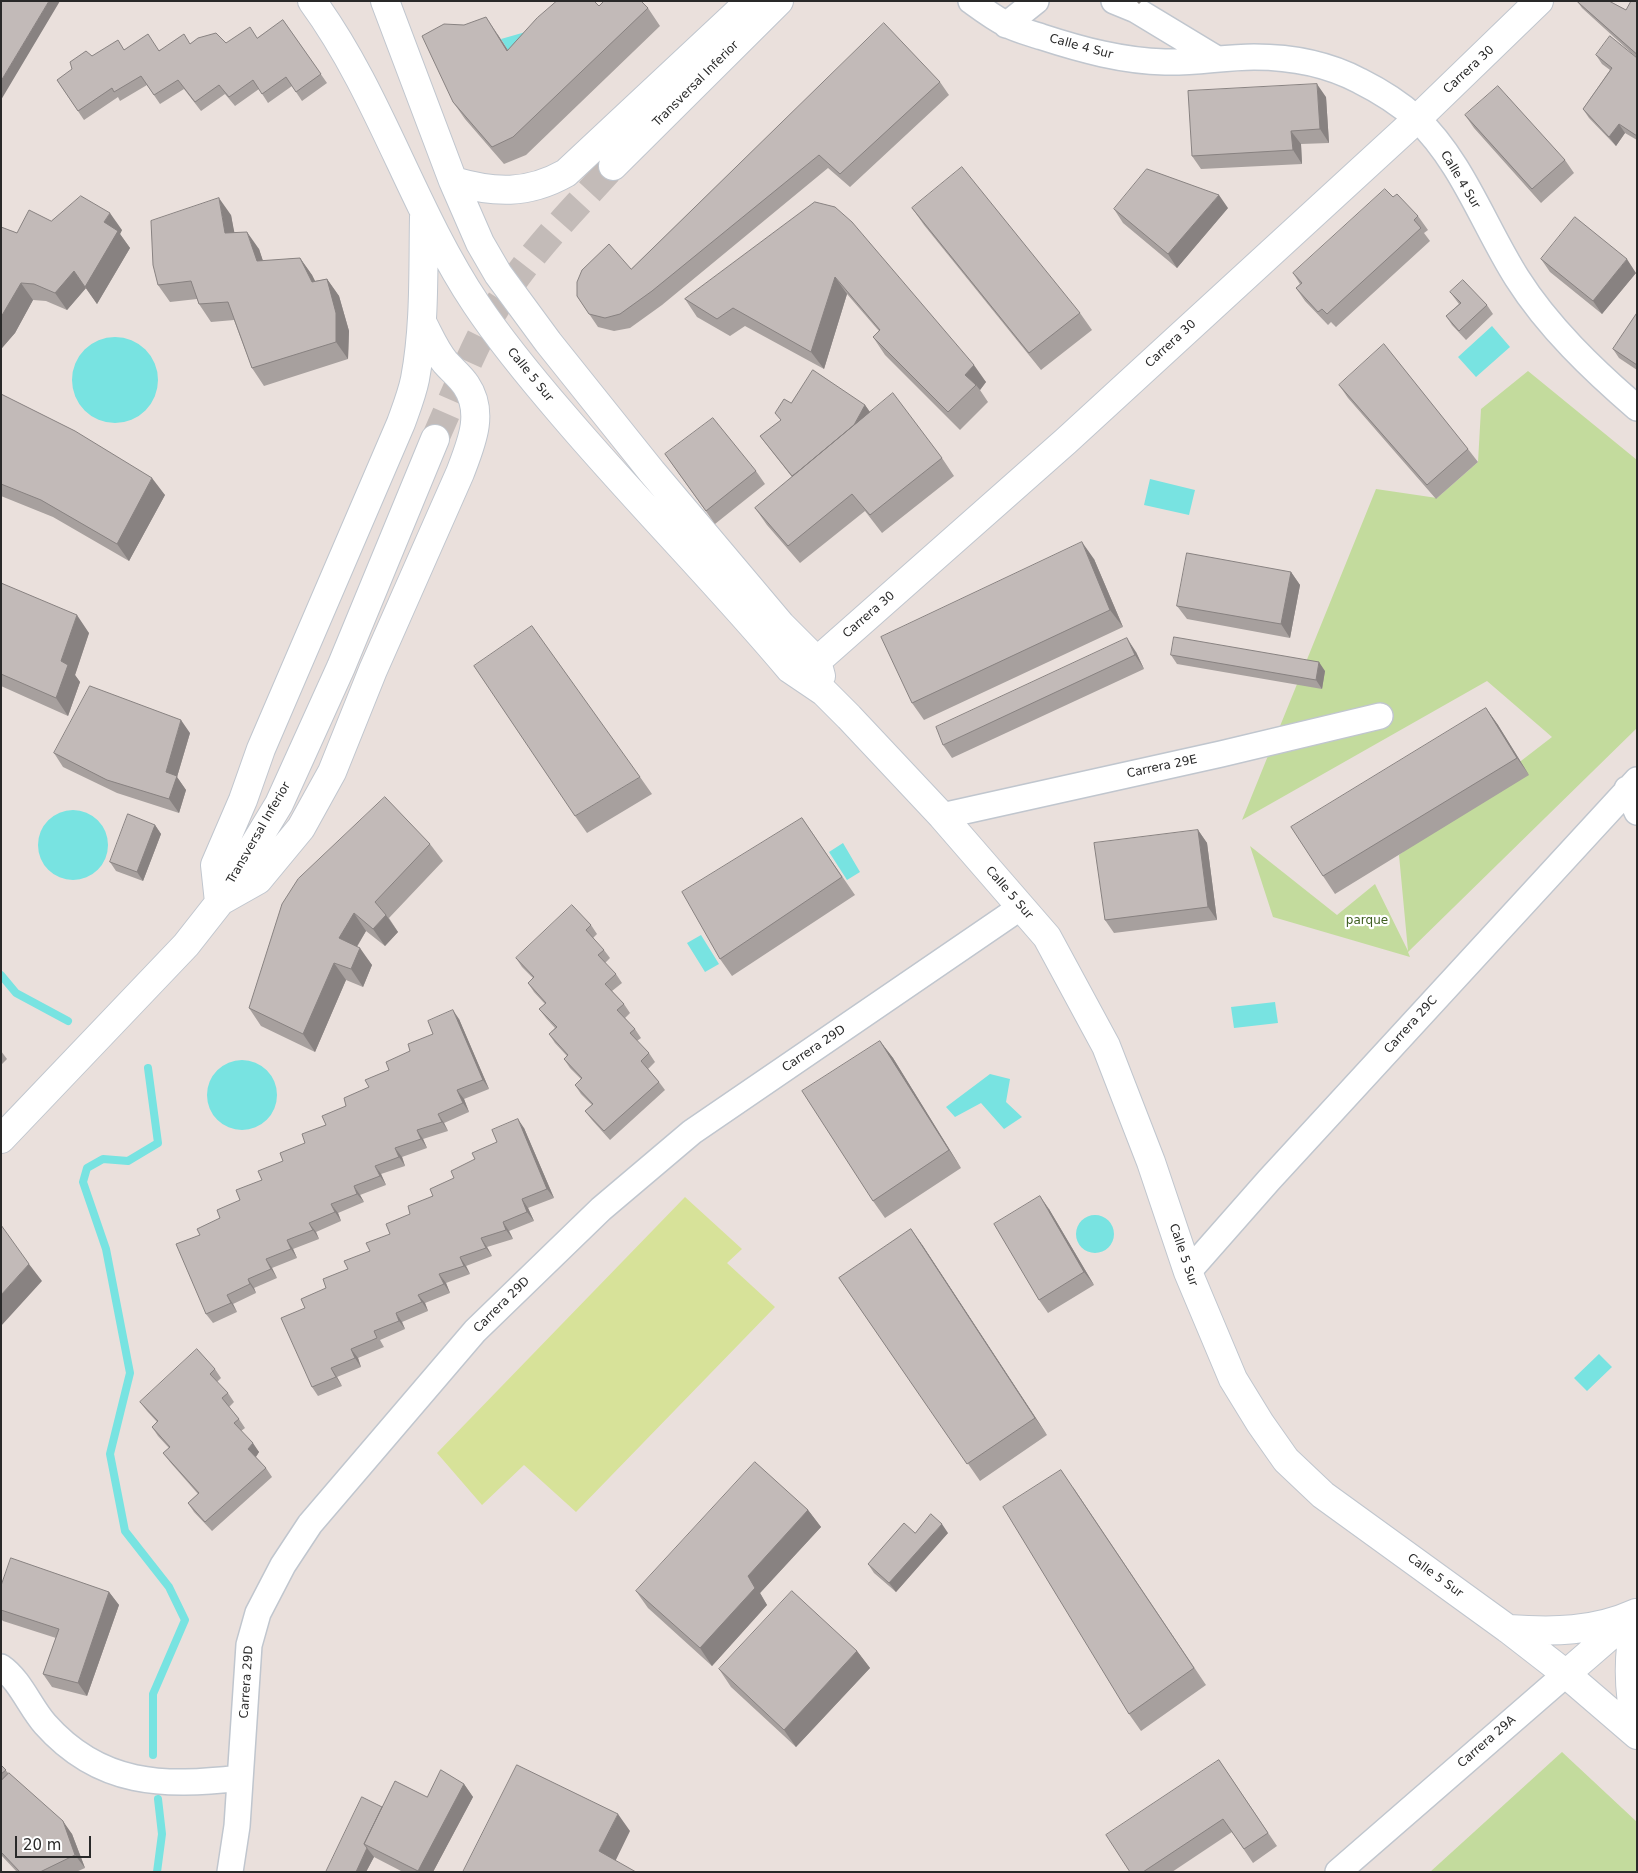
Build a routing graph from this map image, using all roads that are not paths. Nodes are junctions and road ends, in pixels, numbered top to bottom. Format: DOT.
graph roads {
  1 [pos="312,1"];
  2 [pos="385,1"];
  3 [pos="750,1"];
  4 [pos="779,1"];
  5 [pos="971,1"];
  6 [pos="1036,1"];
  7 [pos="1114,1"];
  8 [pos="1539,1"];
  9 [pos="1006,25"];
  10 [pos="1217,59"];
  11 [pos="1417,119"];
  12 [pos="613,166"];
  13 [pos="452,181"];
  14 [pos="424,210"];
  15 [pos="422,322"];
  16 [pos="1637,408"];
  17 [pos="435,439"];
  18 [pos="817,661"];
  19 [pos="790,669"];
  20 [pos="824,692"];
  21 [pos="1380,716"];
  22 [pos="1632,784"];
  23 [pos="1637,812"];
  24 [pos="942,816"];
  25 [pos="219,902"];
  26 [pos="1021,907"];
  27 [pos="1,1140"];
  28 [pos="1188,1272"];
  29 [pos="1637,1613"];
  30 [pos="1508,1629"];
  31 [pos="1,1667"];
  32 [pos="1566,1674"];
  33 [pos="1637,1729"];
  34 [pos="1637,1735"];
  35 [pos="240,1778"];
  36 [pos="230,1872"];
  37 [pos="1338,1872"];
  1 -- 14 [label="street, Calle 5 Sur"];
  2 -- 13 [label="street"];
  3 -- 13 [label="street"];
  4 -- 12 [label="street, Transversal Inferior"];
  5 -- 9 [label="street, Calle 4 Sur"];
  6 -- 9 [label="street"];
  7 -- 10 [label="street"];
  8 -- 11 [label="street, Carrera 30"];
  9 -- 10 [label="street, Calle 4 Sur"];
  10 -- 11 [label="street, Calle 4 Sur"];
  11 -- 16 [label="street, Calle 4 Sur"];
  11 -- 18 [label="street, Carrera 30"];
  13 -- 18 [label="street"];
  14 -- 15 [label="street"];
  14 -- 19 [label="street, Calle 5 Sur"];
  15 -- 25 [label="street"];
  15 -- 25 [label="street"];
  17 -- 25 [label="street, Transversal Inferior"];
  18 -- 19 [label="street, Carrera 30"];
  18 -- 20 [label="street"];
  19 -- 20 [label="street, Calle 5 Sur"];
  20 -- 24 [label="street, Calle 5 Sur"];
  21 -- 24 [label="street, Carrera 29E"];
  22 -- 23 [label="street"];
  22 -- 28 [label="street, Carrera 29C"];
  24 -- 26 [label="street, Calle 5 Sur"];
  25 -- 27 [label="street, Transversal Inferior"];
  26 -- 28 [label="street, Calle 5 Sur"];
  26 -- 35 [label="street, Carrera 29D"];
  28 -- 30 [label="street, Calle 5 Sur"];
  29 -- 30 [label="street"];
  29 -- 32 [label="street, Carrera 29A"];
  29 -- 33 [label="street"];
  30 -- 32 [label="street, Calle 5 Sur"];
  31 -- 35 [label="street"];
  32 -- 34 [label="street, Calle 5 Sur"];
  32 -- 37 [label="street, Carrera 29A"];
  35 -- 36 [label="street, Carrera 29D"];
}
